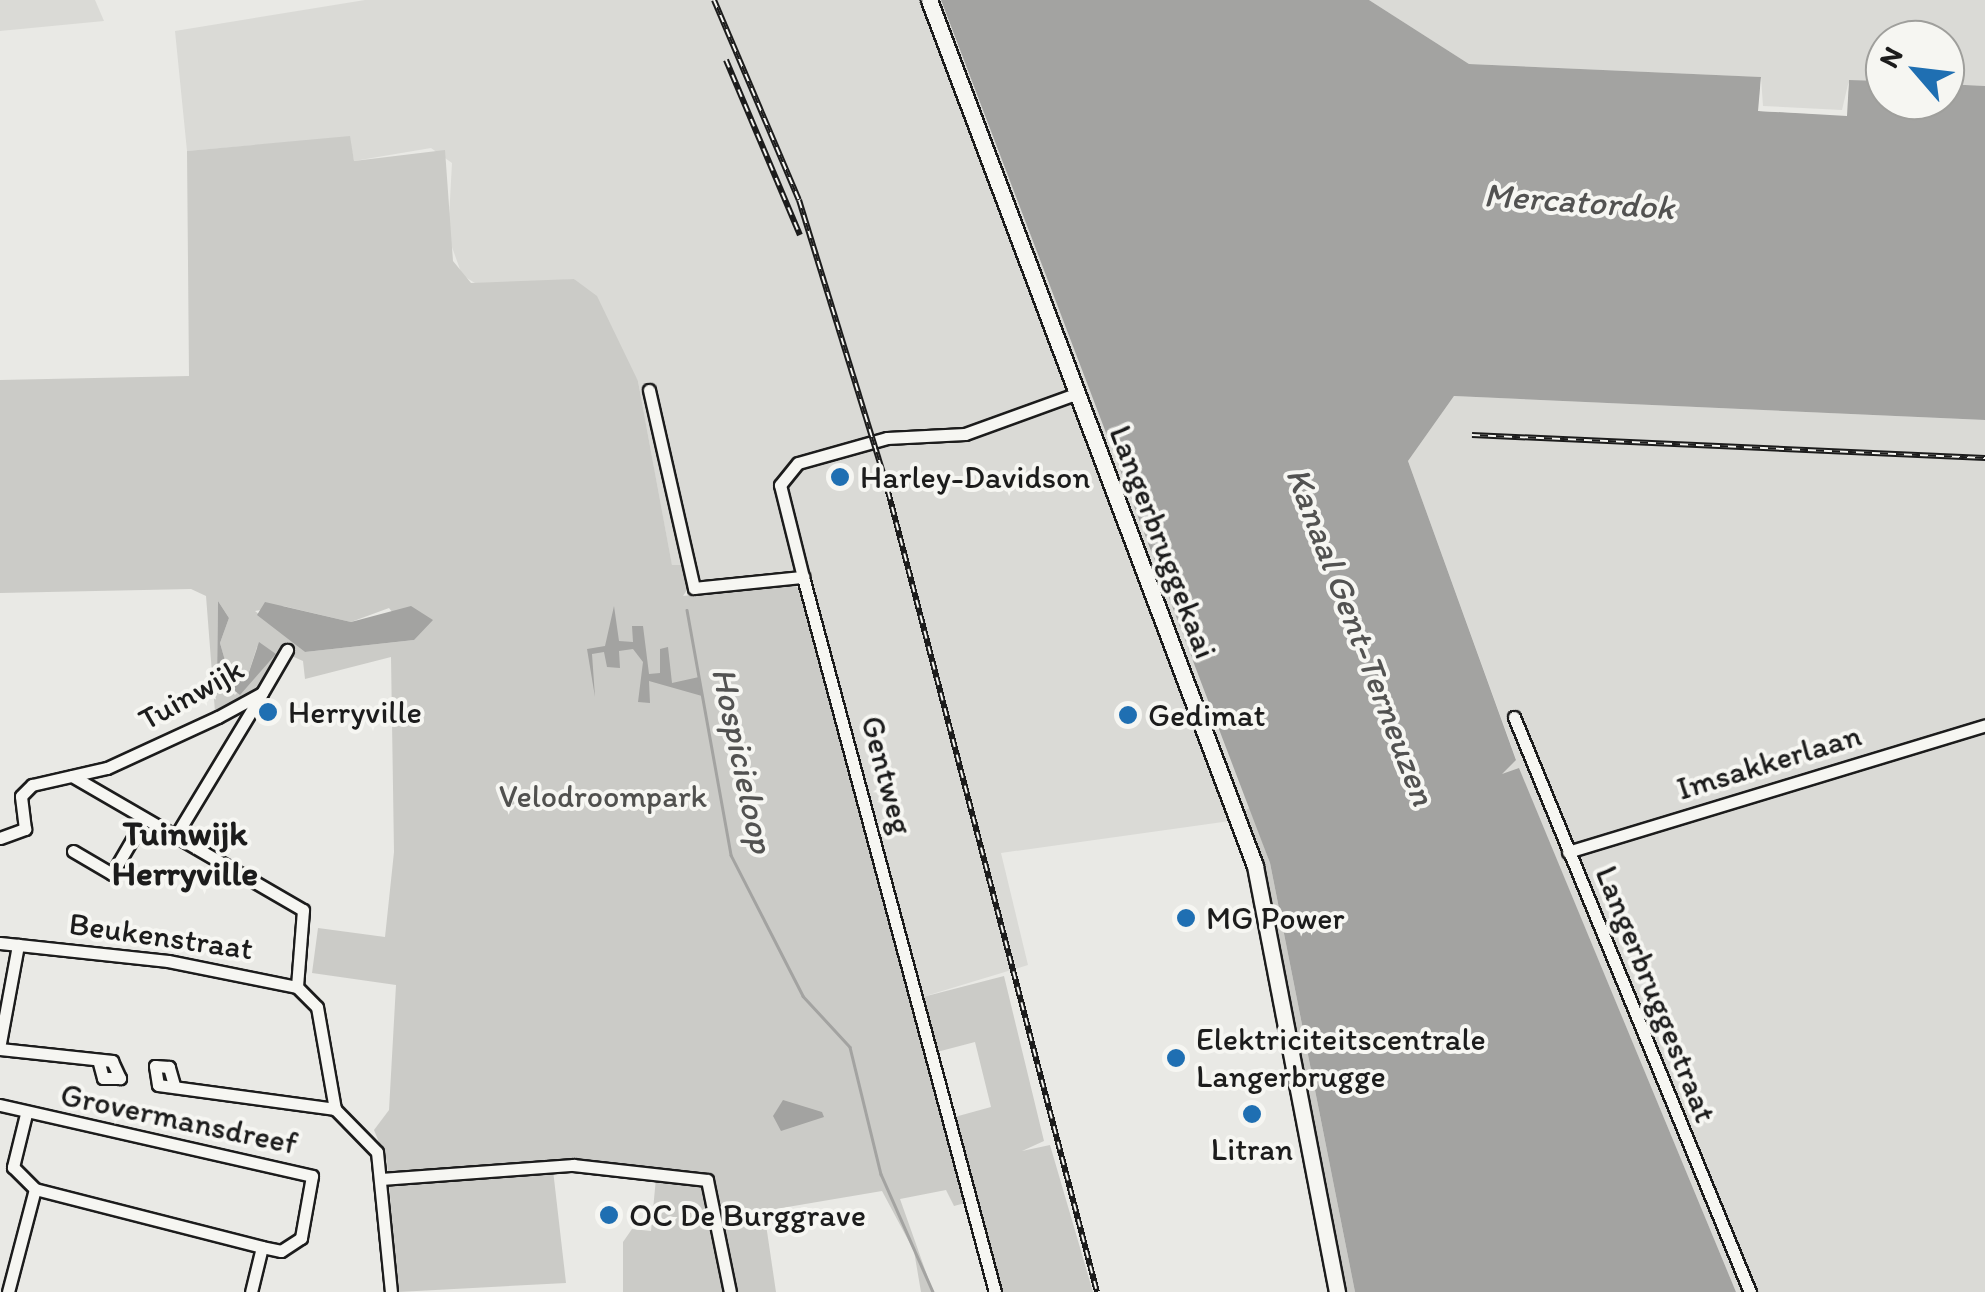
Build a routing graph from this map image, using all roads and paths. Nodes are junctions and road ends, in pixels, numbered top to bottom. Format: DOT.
graph roads {
  1 [pos="930,0"];
  2 [pos="649,390"];
  3 [pos="1078,392"];
  4 [pos="803,578"];
  5 [pos="286,650"];
  6 [pos="262,693"];
  7 [pos="1514,717"];
  8 [pos="1985,725"];
  9 [pos="107,768"];
  10 [pos="72,776"];
  11 [pos="106,796"];
  12 [pos="144,819"];
  13 [pos="176,837"];
  14 [pos="0,838"];
  15 [pos="73,851"];
  16 [pos="1568,852"];
  17 [pos="0,943"];
  18 [pos="18,945"];
  19 [pos="4,965"];
  20 [pos="296,987"];
  21 [pos="0,1046"];
  22 [pos="99,1063"];
  23 [pos="174,1085"];
  24 [pos="0,1105"];
  25 [pos="335,1109"];
  26 [pos="26,1114"];
  27 [pos="381,1179"];
  28 [pos="35,1189"];
  29 [pos="262,1247"];
  30 [pos="8,1292"];
  31 [pos="251,1292"];
  32 [pos="390,1292"];
  33 [pos="730,1292"];
  34 [pos="995,1292"];
  35 [pos="1337,1292"];
  36 [pos="1750,1292"];
  1 -- 3 [label="main road, Langerbruggekaai"];
  2 -- 4 [label="street"];
  3 -- 4 [label="street, Gentweg"];
  3 -- 35 [label="main road, Langerbruggekaai"];
  4 -- 34 [label="street, Gentweg"];
  5 -- 6 [label="street, Tuinwijk"];
  6 -- 9 [label="street, Tuinwijk"];
  6 -- 13 [label="street"];
  7 -- 16 [label="street, Langerbruggestraat"];
  8 -- 16 [label="street, Imsakkerlaan"];
  9 -- 10 [label="street, Tuinwijk"];
  9 -- 11 [label="street"];
  10 -- 11 [label="street"];
  10 -- 14 [label="street, Tuinwijk"];
  11 -- 12 [label="street"];
  12 -- 13 [label="street"];
  12 -- 15 [label="street"];
  13 -- 20 [label="street"];
  16 -- 36 [label="street, Langerbruggestraat"];
  17 -- 18 [label="street, Beukenstraat"];
  18 -- 19 [label="street"];
  18 -- 20 [label="street, Beukenstraat"];
  19 -- 21 [label="street"];
  20 -- 25 [label="street"];
  21 -- 22 [label="street"];
  23 -- 25 [label="street"];
  24 -- 26 [label="street, Grovermansdreef"];
  25 -- 27 [label="street"];
  26 -- 28 [label="street"];
  26 -- 29 [label="street, Grovermansdreef"];
  27 -- 32 [label="street"];
  27 -- 33 [label="street"];
  28 -- 29 [label="street"];
  28 -- 30 [label="street"];
  29 -- 31 [label="street"];
}
